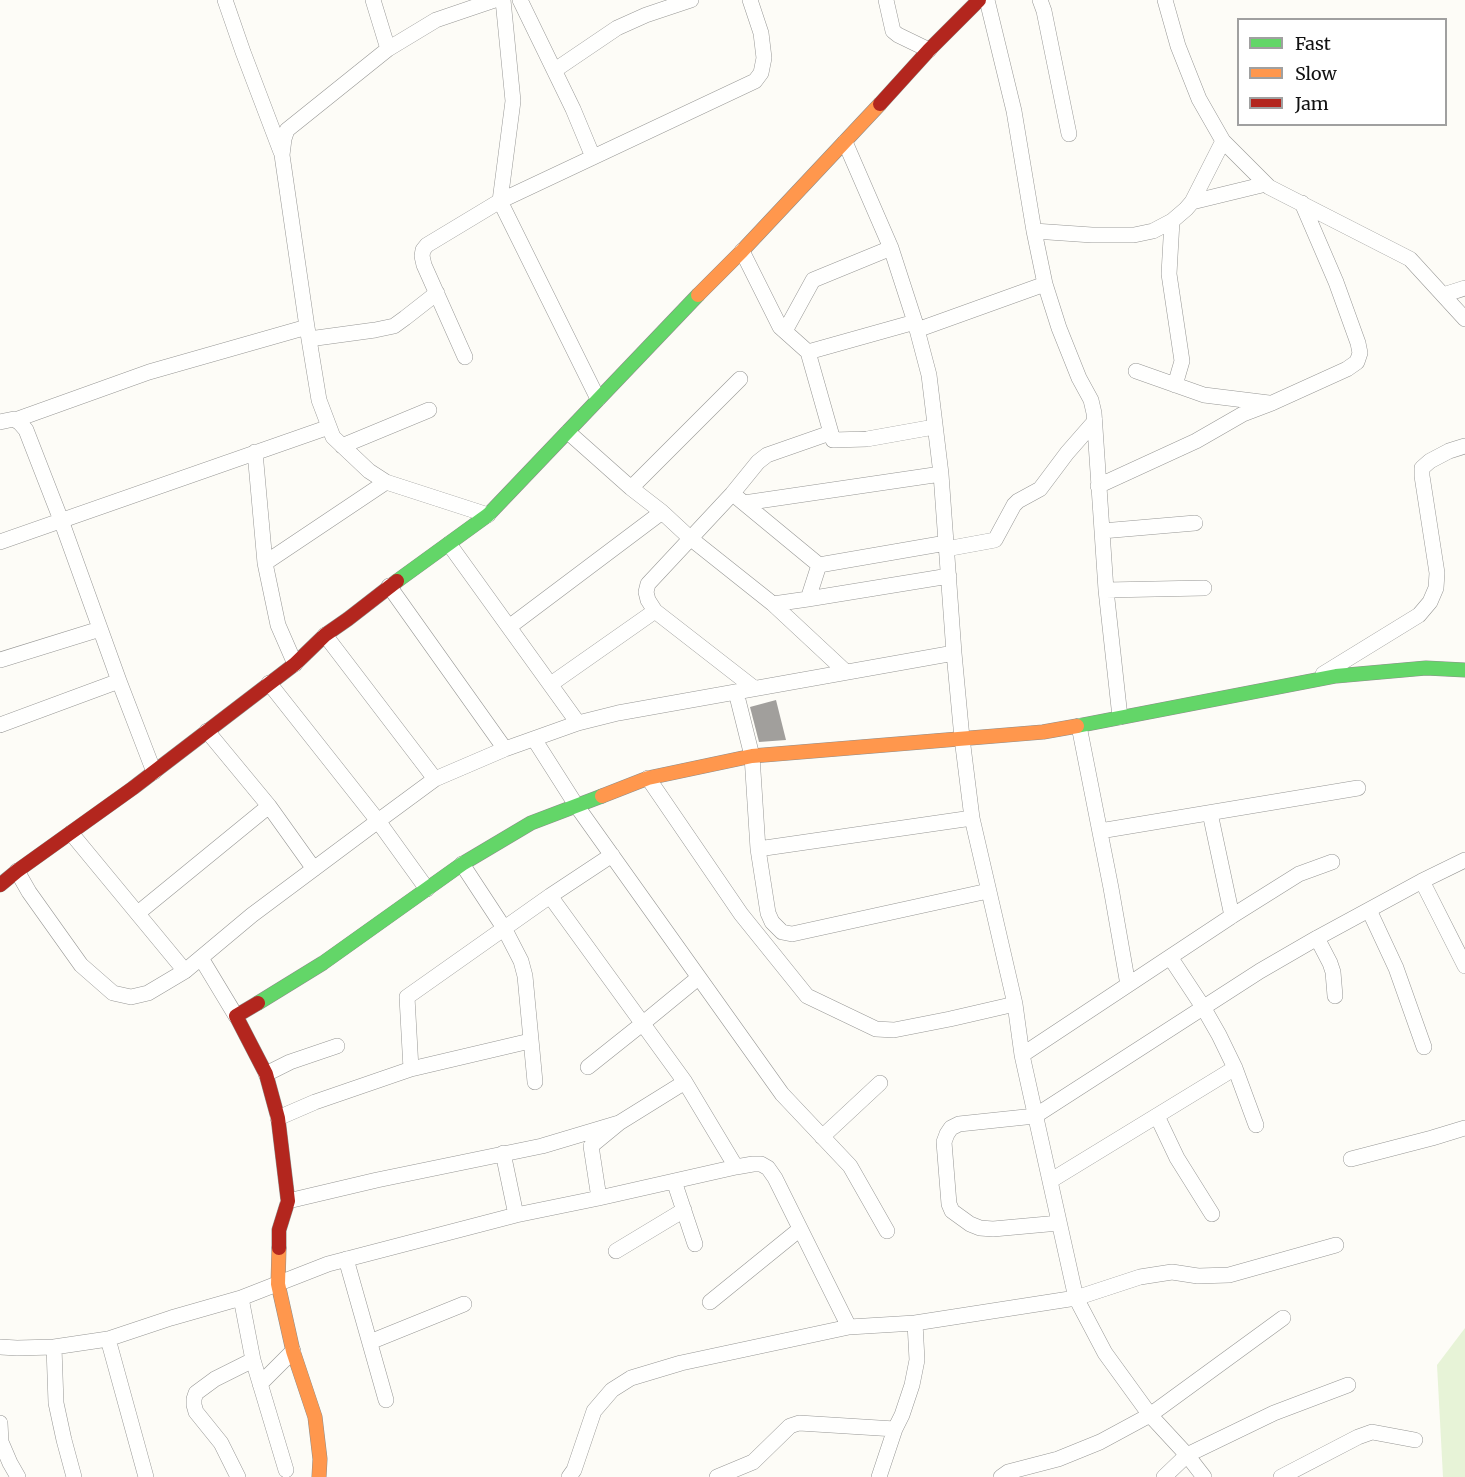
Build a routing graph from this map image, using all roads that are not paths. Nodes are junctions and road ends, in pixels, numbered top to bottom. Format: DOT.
graph roads {
  1 [pos="225,0"];
  2 [pos="373,0"];
  3 [pos="495,0"];
  4 [pos="503,0"];
  5 [pos="520,0"];
  6 [pos="690,0"];
  7 [pos="750,0"];
  8 [pos="886,0"];
  9 [pos="979,0"];
  10 [pos="987,0"];
  11 [pos="1040,0"];
  12 [pos="1166,0"];
  13 [pos="388,49"];
  14 [pos="929,50"];
  15 [pos="555,70"];
  16 [pos="1069,134"];
  17 [pos="1223,141"];
  18 [pos="846,142"];
  19 [pos="282,155"];
  20 [pos="593,157"];
  21 [pos="1266,184"];
  22 [pos="500,201"];
  23 [pos="1192,202"];
  24 [pos="1302,203"];
  25 [pos="1172,221"];
  26 [pos="1034,231"];
  27 [pos="891,248"];
  28 [pos="742,251"];
  29 [pos="1045,284"];
  30 [pos="1465,288"];
  31 [pos="437,293"];
  32 [pos="1443,295"];
  33 [pos="1465,319"];
  34 [pos="916,326"];
  35 [pos="785,332"];
  36 [pos="308,333"];
  37 [pos="808,352"];
  38 [pos="465,357"];
  39 [pos="1136,371"];
  40 [pos="740,379"];
  41 [pos="1175,385"];
  42 [pos="598,399"];
  43 [pos="1272,403"];
  44 [pos="429,410"];
  45 [pos="8,421"];
  46 [pos="1095,421"];
  47 [pos="329,427"];
  48 [pos="934,427"];
  49 [pos="568,432"];
  50 [pos="830,433"];
  51 [pos="342,446"];
  52 [pos="1465,446"];
  53 [pos="255,452"];
  54 [pos="941,474"];
  55 [pos="386,482"];
  56 [pos="1098,486"];
  57 [pos="630,488"];
  58 [pos="738,499"];
  59 [pos="662,512"];
  60 [pos="488,515"];
  61 [pos="61,520"];
  62 [pos="1195,523"];
  63 [pos="1102,531"];
  64 [pos="690,538"];
  65 [pos="0,542"];
  66 [pos="449,544"];
  67 [pos="946,546"];
  68 [pos="265,563"];
  69 [pos="819,565"];
  70 [pos="949,576"];
  71 [pos="390,586"];
  72 [pos="1204,588"];
  73 [pos="1106,590"];
  74 [pos="808,600"];
  75 [pos="773,604"];
  76 [pos="655,611"];
  77 [pos="509,627"];
  78 [pos="100,629"];
  79 [pos="325,635"];
  80 [pos="954,653"];
  81 [pos="0,660"];
  82 [pos="295,664"];
  83 [pos="1465,670"];
  84 [pos="846,672"];
  85 [pos="119,681"];
  86 [pos="1312,681"];
  87 [pos="269,683"];
  88 [pos="551,684"];
  89 [pos="754,688"];
  90 [pos="736,692"];
  91 [pos="1120,717"];
  92 [pos="578,723"];
  93 [pos="0,725"];
  94 [pos="1079,726"];
  95 [pos="207,731"];
  96 [pos="962,738"];
  97 [pos="534,739"];
  98 [pos="505,749"];
  99 [pos="752,756"];
  100 [pos="154,772"];
  101 [pos="648,778"];
  102 [pos="435,779"];
  103 [pos="1358,788"];
  104 [pos="576,805"];
  105 [pos="269,806"];
  106 [pos="1210,813"];
  107 [pos="972,818"];
  108 [pos="378,821"];
  109 [pos="1100,831"];
  110 [pos="72,833"];
  111 [pos="758,849"];
  112 [pos="612,855"];
  113 [pos="1465,860"];
  114 [pos="1332,862"];
  115 [pos="462,864"];
  116 [pos="314,869"];
  117 [pos="17,871"];
  118 [pos="1422,881"];
  119 [pos="0,884"];
  120 [pos="427,889"];
  121 [pos="988,891"];
  122 [pos="550,896"];
  123 [pos="1369,910"];
  124 [pos="138,913"];
  125 [pos="1232,916"];
  126 [pos="504,928"];
  127 [pos="1317,938"];
  128 [pos="1170,957"];
  129 [pos="201,958"];
  130 [pos="1465,966"];
  131 [pos="185,971"];
  132 [pos="698,978"];
  133 [pos="1128,985"];
  134 [pos="1335,996"];
  135 [pos="1015,1004"];
  136 [pos="1203,1007"];
  137 [pos="236,1016"];
  138 [pos="642,1024"];
  139 [pos="530,1041"];
  140 [pos="337,1047"];
  141 [pos="1424,1047"];
  142 [pos="1022,1055"];
  143 [pos="588,1067"];
  144 [pos="1235,1068"];
  145 [pos="411,1069"];
  146 [pos="266,1074"];
  147 [pos="535,1082"];
  148 [pos="685,1082"];
  149 [pos="880,1083"];
  150 [pos="1035,1116"];
  151 [pos="1157,1116"];
  152 [pos="278,1118"];
  153 [pos="619,1123"];
  154 [pos="1256,1125"];
  155 [pos="1465,1128"];
  156 [pos="822,1137"];
  157 [pos="503,1153"];
  158 [pos="1351,1159"];
  159 [pos="736,1167"];
  160 [pos="674,1181"];
  161 [pos="1050,1181"];
  162 [pos="599,1198"];
  163 [pos="288,1201"];
  164 [pos="684,1210"];
  165 [pos="1212,1214"];
  166 [pos="516,1215"];
  167 [pos="1059,1223"];
  168 [pos="800,1229"];
  169 [pos="887,1231"];
  170 [pos="695,1244"];
  171 [pos="1336,1245"];
  172 [pos="616,1251"];
  173 [pos="346,1259"];
  174 [pos="278,1284"];
  175 [pos="241,1298"];
  176 [pos="1076,1298"];
  177 [pos="710,1302"];
  178 [pos="464,1304"];
  179 [pos="1283,1318"];
  180 [pos="915,1323"];
  181 [pos="849,1327"];
  182 [pos="108,1339"];
  183 [pos="370,1342"];
  184 [pos="0,1347"];
  185 [pos="54,1347"];
  186 [pos="294,1351"];
  187 [pos="253,1360"];
  188 [pos="260,1384"];
  189 [pos="1348,1384"];
  190 [pos="386,1400"];
  191 [pos="1150,1414"];
  192 [pos="0,1423"];
  193 [pos="895,1429"];
  194 [pos="1415,1440"];
  195 [pos="1187,1455"];
  196 [pos="286,1470"];
  197 [pos="18,1477"];
  198 [pos="74,1477"];
  199 [pos="146,1477"];
  200 [pos="238,1477"];
  201 [pos="319,1477"];
  202 [pos="569,1477"];
  203 [pos="717,1477"];
  204 [pos="879,1477"];
  205 [pos="1001,1477"];
  206 [pos="1164,1477"];
  207 [pos="1204,1477"];
  208 [pos="1281,1477"];
  1 -- 19 [label="street"];
  2 -- 13 [label="street"];
  3 -- 13 [label="street"];
  4 -- 22 [label="street"];
  5 -- 15 [label="street"];
  6 -- 15 [label="street"];
  7 -- 20 [label="street"];
  8 -- 14 [label="street"];
  9 -- 14 [label="street"];
  10 -- 26 [label="street"];
  11 -- 16 [label="street"];
  12 -- 17 [label="street"];
  13 -- 19 [label="street"];
  14 -- 18 [label="street"];
  15 -- 20 [label="street"];
  17 -- 21 [label="street"];
  17 -- 23 [label="street"];
  18 -- 27 [label="street"];
  18 -- 28 [label="street"];
  19 -- 36 [label="street"];
  20 -- 22 [label="street"];
  21 -- 23 [label="street"];
  21 -- 24 [label="street"];
  22 -- 31 [label="street"];
  22 -- 42 [label="street"];
  23 -- 25 [label="street"];
  24 -- 32 [label="street"];
  24 -- 43 [label="street"];
  25 -- 26 [label="street"];
  25 -- 41 [label="street"];
  26 -- 29 [label="street"];
  27 -- 34 [label="street"];
  27 -- 35 [label="street"];
  28 -- 35 [label="street"];
  28 -- 42 [label="street"];
  29 -- 34 [label="street"];
  29 -- 46 [label="street"];
  30 -- 32 [label="street"];
  31 -- 36 [label="street"];
  31 -- 38 [label="street"];
  32 -- 33 [label="street"];
  34 -- 37 [label="street"];
  34 -- 48 [label="street"];
  35 -- 37 [label="street"];
  36 -- 45 [label="street"];
  36 -- 47 [label="street"];
  37 -- 50 [label="street"];
  39 -- 41 [label="street"];
  40 -- 57 [label="street"];
  41 -- 43 [label="street"];
  42 -- 49 [label="street"];
  43 -- 56 [label="street"];
  44 -- 51 [label="street"];
  45 -- 61 [label="street"];
  46 -- 56 [label="street"];
  46 -- 67 [label="street"];
  47 -- 51 [label="street"];
  47 -- 53 [label="street"];
  48 -- 50 [label="street"];
  48 -- 54 [label="street"];
  49 -- 57 [label="street"];
  49 -- 60 [label="street"];
  50 -- 58 [label="street"];
  51 -- 55 [label="street"];
  52 -- 86 [label="street"];
  53 -- 61 [label="street"];
  53 -- 68 [label="street"];
  54 -- 58 [label="street"];
  54 -- 67 [label="street"];
  55 -- 60 [label="street"];
  55 -- 68 [label="street"];
  56 -- 63 [label="street"];
  57 -- 59 [label="street"];
  58 -- 64 [label="street"];
  58 -- 69 [label="street"];
  59 -- 64 [label="street"];
  59 -- 77 [label="street"];
  60 -- 66 [label="street"];
  61 -- 65 [label="street"];
  61 -- 78 [label="street"];
  62 -- 63 [label="street"];
  63 -- 73 [label="street"];
  64 -- 75 [label="street"];
  64 -- 76 [label="street"];
  66 -- 71 [label="street"];
  66 -- 77 [label="street"];
  67 -- 69 [label="street"];
  67 -- 70 [label="street"];
  68 -- 82 [label="street"];
  69 -- 74 [label="street"];
  70 -- 74 [label="street"];
  70 -- 80 [label="street"];
  71 -- 79 [label="street"];
  71 -- 98 [label="street"];
  72 -- 73 [label="street"];
  73 -- 91 [label="street"];
  74 -- 75 [label="street"];
  75 -- 84 [label="street"];
  76 -- 88 [label="street"];
  76 -- 89 [label="street"];
  77 -- 88 [label="street"];
  78 -- 81 [label="street"];
  78 -- 85 [label="street"];
  79 -- 82 [label="street"];
  79 -- 102 [label="street"];
  80 -- 84 [label="street"];
  80 -- 96 [label="street"];
  82 -- 87 [label="street"];
  83 -- 86 [label="street"];
  84 -- 89 [label="street"];
  85 -- 93 [label="street"];
  85 -- 100 [label="street"];
  86 -- 91 [label="street"];
  87 -- 95 [label="street"];
  87 -- 108 [label="street"];
  88 -- 92 [label="street"];
  89 -- 90 [label="street"];
  90 -- 92 [label="street"];
  90 -- 99 [label="street"];
  91 -- 94 [label="street"];
  92 -- 97 [label="street"];
  94 -- 96 [label="street"];
  94 -- 109 [label="street"];
  95 -- 100 [label="street"];
  95 -- 105 [label="street"];
  96 -- 99 [label="street"];
  96 -- 107 [label="street"];
  97 -- 98 [label="street"];
  97 -- 104 [label="street"];
  98 -- 102 [label="street"];
  99 -- 101 [label="street"];
  99 -- 111 [label="street"];
  100 -- 110 [label="street"];
  101 -- 104 [label="street"];
  101 -- 135 [label="street"];
  102 -- 108 [label="street"];
  103 -- 106 [label="street"];
  104 -- 112 [label="street"];
  104 -- 115 [label="street"];
  105 -- 116 [label="street"];
  105 -- 124 [label="street"];
  106 -- 109 [label="street"];
  106 -- 125 [label="street"];
  107 -- 111 [label="street"];
  107 -- 121 [label="street"];
  108 -- 116 [label="street"];
  108 -- 120 [label="street"];
  109 -- 133 [label="street"];
  110 -- 117 [label="street"];
  110 -- 124 [label="street"];
  111 -- 121 [label="street"];
  112 -- 122 [label="street"];
  112 -- 132 [label="street"];
  113 -- 118 [label="street"];
  114 -- 125 [label="street"];
  115 -- 120 [label="street"];
  115 -- 126 [label="street"];
  116 -- 129 [label="street"];
  117 -- 119 [label="street"];
  117 -- 131 [label="street"];
  118 -- 123 [label="street"];
  118 -- 130 [label="street"];
  120 -- 137 [label="street"];
  121 -- 135 [label="street"];
  122 -- 126 [label="street"];
  122 -- 138 [label="street"];
  123 -- 127 [label="street"];
  123 -- 141 [label="street"];
  124 -- 131 [label="street"];
  125 -- 128 [label="street"];
  126 -- 139 [label="street"];
  126 -- 145 [label="street"];
  127 -- 134 [label="street"];
  127 -- 136 [label="street"];
  128 -- 133 [label="street"];
  128 -- 136 [label="street"];
  129 -- 131 [label="street"];
  129 -- 137 [label="street"];
  132 -- 138 [label="street"];
  132 -- 156 [label="street"];
  133 -- 142 [label="street"];
  135 -- 142 [label="street"];
  136 -- 144 [label="street"];
  136 -- 150 [label="street"];
  137 -- 146 [label="street"];
  138 -- 143 [label="street"];
  138 -- 148 [label="street"];
  139 -- 145 [label="street"];
  139 -- 147 [label="street"];
  140 -- 146 [label="street"];
  142 -- 150 [label="street"];
  144 -- 151 [label="street"];
  144 -- 154 [label="street"];
  145 -- 152 [label="street"];
  146 -- 152 [label="street"];
  148 -- 153 [label="street"];
  148 -- 159 [label="street"];
  149 -- 156 [label="street"];
  150 -- 161 [label="street"];
  150 -- 167 [label="street"];
  151 -- 161 [label="street"];
  151 -- 165 [label="street"];
  152 -- 163 [label="street"];
  153 -- 157 [label="street"];
  153 -- 162 [label="street"];
  155 -- 158 [label="street"];
  156 -- 169 [label="street"];
  157 -- 163 [label="street"];
  157 -- 166 [label="street"];
  159 -- 160 [label="street"];
  159 -- 168 [label="street"];
  160 -- 162 [label="street"];
  160 -- 164 [label="street"];
  161 -- 167 [label="street"];
  162 -- 166 [label="street"];
  163 -- 174 [label="street"];
  164 -- 170 [label="street"];
  164 -- 172 [label="street"];
  166 -- 173 [label="street"];
  167 -- 176 [label="street"];
  168 -- 177 [label="street"];
  168 -- 181 [label="street"];
  171 -- 176 [label="street"];
  173 -- 174 [label="street"];
  173 -- 183 [label="street"];
  174 -- 175 [label="street"];
  174 -- 186 [label="street"];
  175 -- 182 [label="street"];
  175 -- 187 [label="street"];
  176 -- 180 [label="street"];
  176 -- 191 [label="street"];
  178 -- 183 [label="street"];
  179 -- 191 [label="street"];
  180 -- 181 [label="street"];
  180 -- 193 [label="street"];
  181 -- 202 [label="street"];
  182 -- 185 [label="street"];
  182 -- 199 [label="street"];
  183 -- 190 [label="street"];
  184 -- 185 [label="street"];
  185 -- 198 [label="street"];
  186 -- 188 [label="street"];
  186 -- 201 [label="street"];
  187 -- 188 [label="street"];
  187 -- 200 [label="street"];
  188 -- 196 [label="street"];
  189 -- 195 [label="street"];
  191 -- 195 [label="street"];
  191 -- 205 [label="street"];
  192 -- 197 [label="street"];
  193 -- 203 [label="street"];
  193 -- 204 [label="street"];
  194 -- 208 [label="street"];
  195 -- 206 [label="street"];
  195 -- 207 [label="street"];
}
